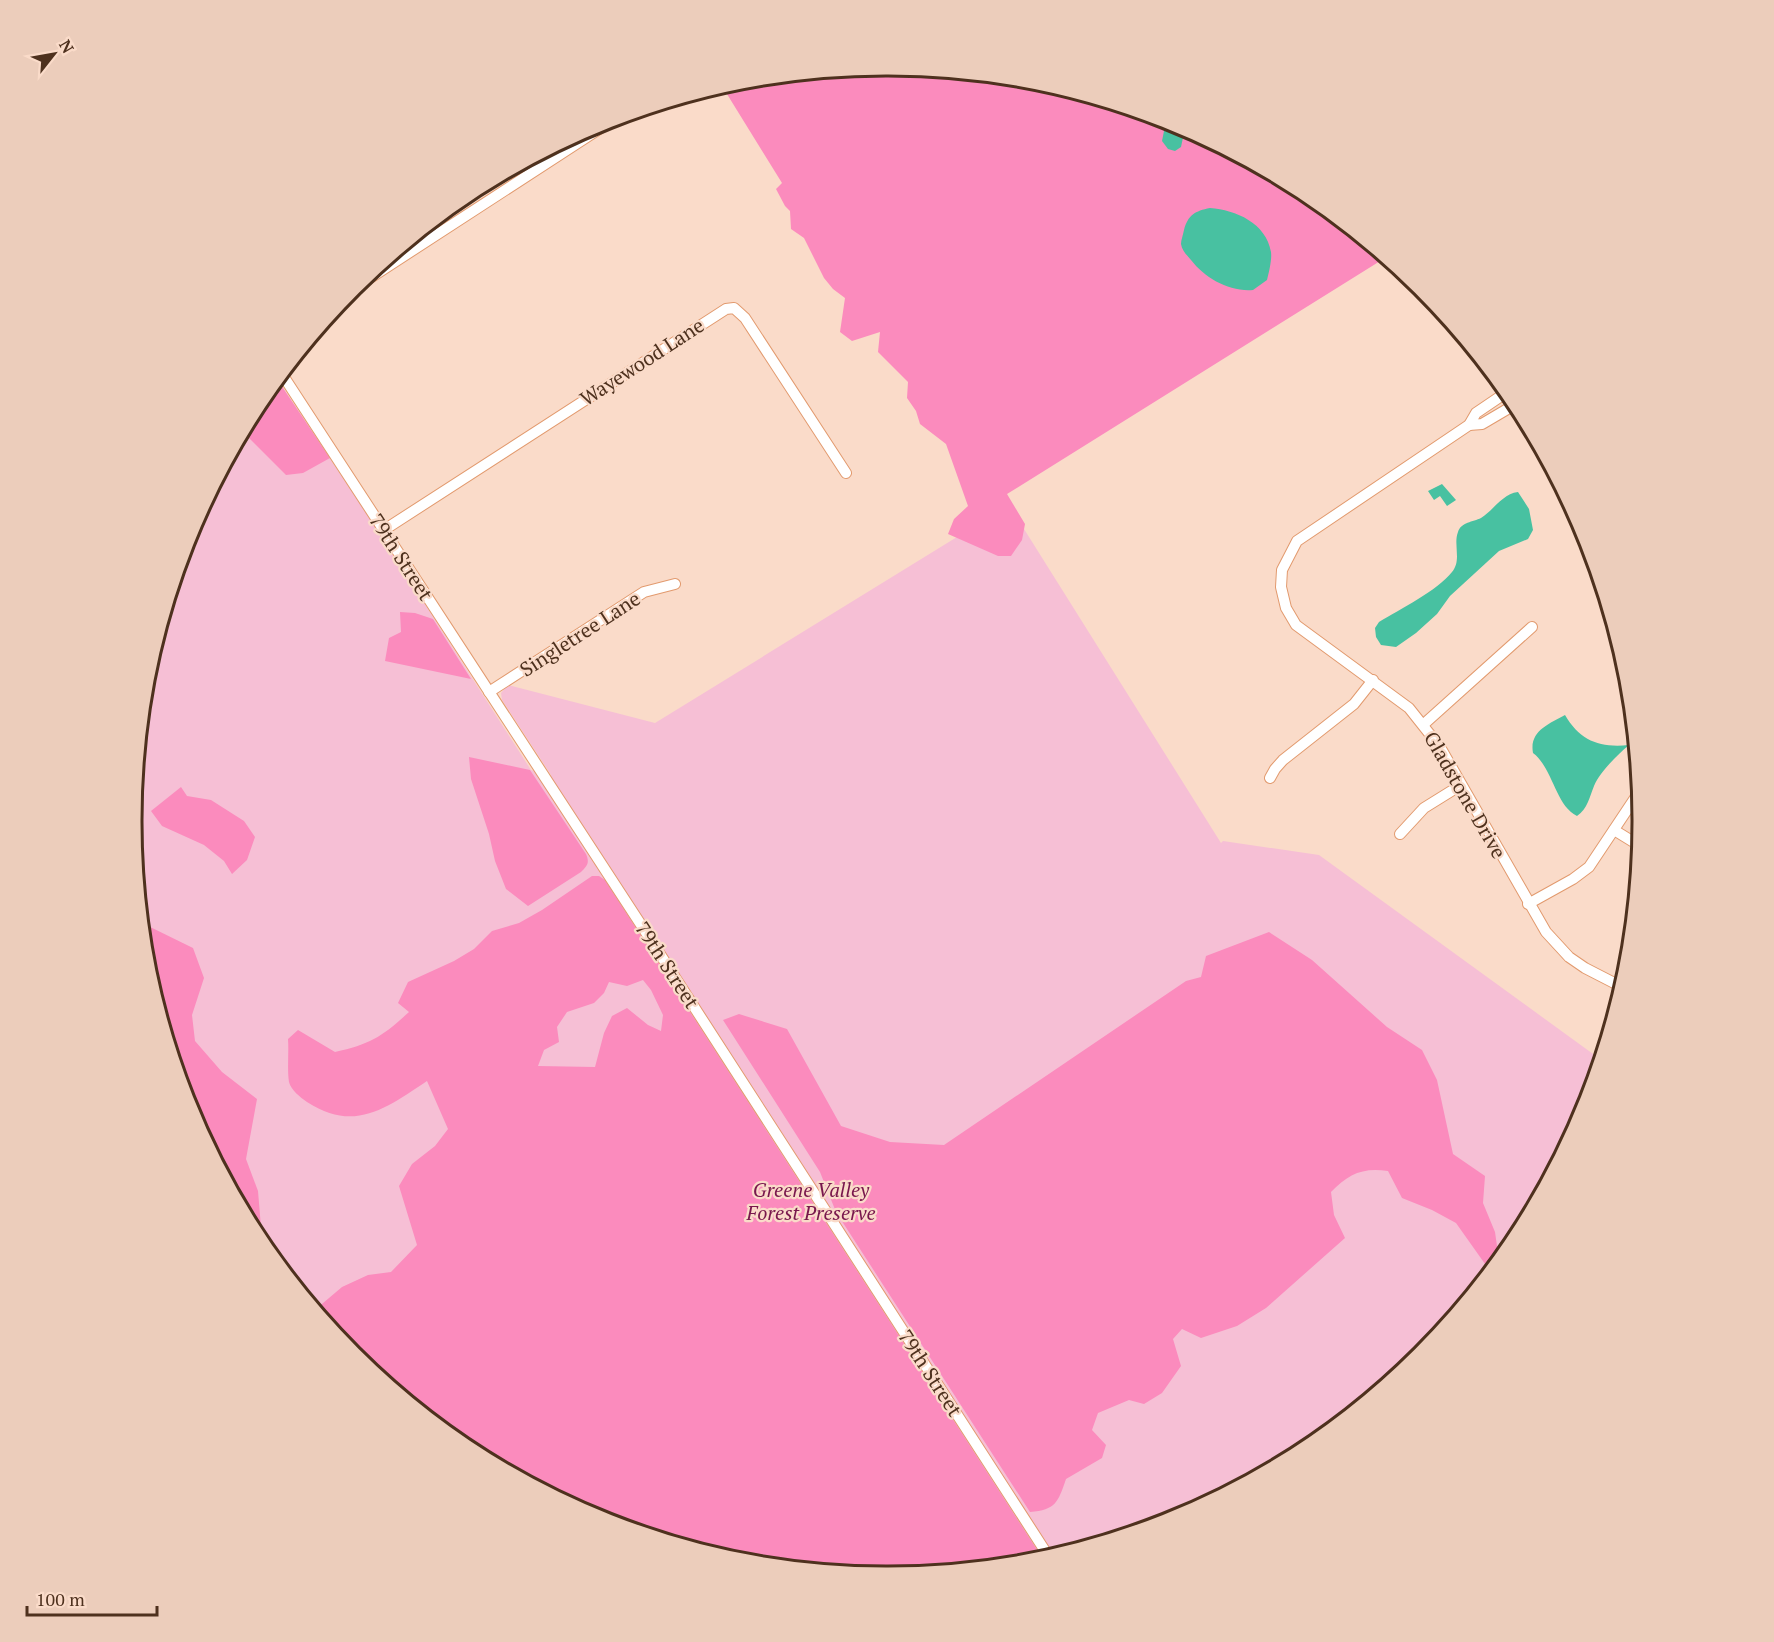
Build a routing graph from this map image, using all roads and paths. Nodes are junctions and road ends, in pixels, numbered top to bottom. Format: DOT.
graph roads {
  1 [pos="572,147"];
  2 [pos="396,261"];
  3 [pos="287,381"];
  4 [pos="1499,397"];
  5 [pos="1507,409"];
  6 [pos="1469,425"];
  7 [pos="846,473"];
  8 [pos="384,530"];
  9 [pos="675,584"];
  10 [pos="1532,627"];
  11 [pos="1373,680"];
  12 [pos="489,692"];
  13 [pos="1424,724"];
  14 [pos="1270,778"];
  15 [pos="1461,785"];
  16 [pos="1631,804"];
  17 [pos="1614,830"];
  18 [pos="1400,834"];
  19 [pos="1631,841"];
  20 [pos="1528,904"];
  21 [pos="1613,982"];
  22 [pos="1043,1548"];
  1 -- 2 [label="street"];
  3 -- 8 [label="street, 79th Street"];
  4 -- 6 [label="street, Gladstone Drive"];
  5 -- 6 [label="street, Gladstone Drive"];
  6 -- 11 [label="street, Gladstone Drive"];
  7 -- 8 [label="street, Wayewood Lane"];
  8 -- 12 [label="street, 79th Street"];
  9 -- 12 [label="street, Singletree Lane"];
  10 -- 13 [label="street"];
  11 -- 13 [label="street, Gladstone Drive"];
  11 -- 14 [label="street"];
  12 -- 22 [label="street, 79th Street"];
  13 -- 15 [label="street, Gladstone Drive"];
  15 -- 18 [label="street"];
  15 -- 20 [label="street, Gladstone Drive"];
  16 -- 17 [label="street"];
  17 -- 19 [label="street"];
  17 -- 20 [label="street"];
  20 -- 21 [label="street, Gladstone Drive"];
}
